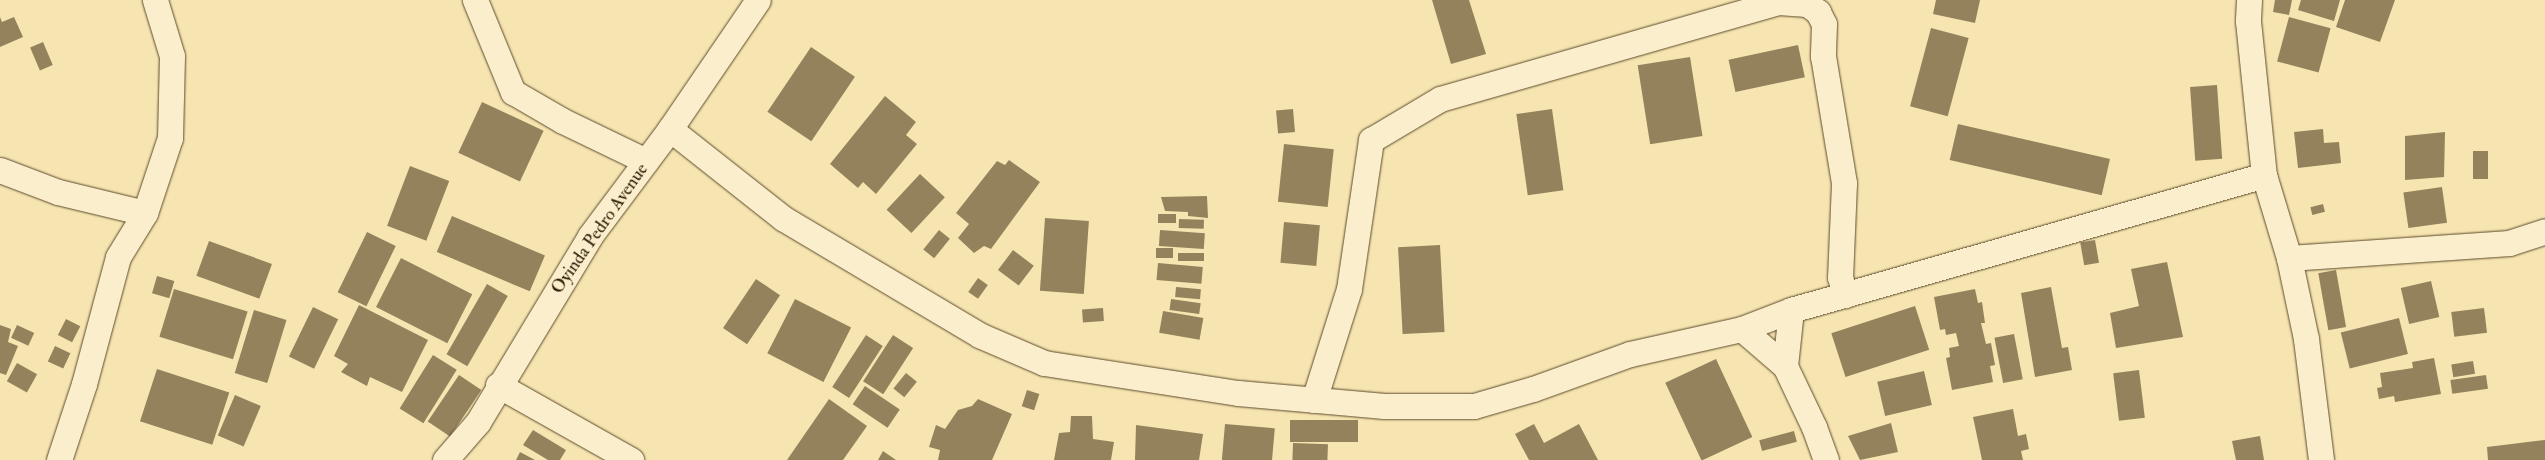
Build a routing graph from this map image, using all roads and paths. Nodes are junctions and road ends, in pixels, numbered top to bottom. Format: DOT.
graph roads {
  1 [pos="155,0"];
  2 [pos="475,0"];
  3 [pos="758,0"];
  4 [pos="2249,0"];
  5 [pos="670,129"];
  6 [pos="646,161"];
  7 [pos="0,170"];
  8 [pos="2264,175"];
  9 [pos="145,213"];
  10 [pos="2545,231"];
  11 [pos="2289,258"];
  12 [pos="1845,295"];
  13 [pos="1791,310"];
  14 [pos="1742,329"];
  15 [pos="1785,366"];
  16 [pos="498,385"];
  17 [pos="1314,400"];
  18 [pos="58,460"];
  19 [pos="445,460"];
  20 [pos="631,460"];
  21 [pos="1826,460"];
  22 [pos="2321,460"];
  1 -- 9 [label="street"];
  2 -- 6 [label="street"];
  3 -- 5 [label="street, Oyinda Pedro Avenue"];
  4 -- 8 [label="street"];
  5 -- 6 [label="street, Oyinda Pedro Avenue"];
  5 -- 17 [label="street"];
  6 -- 16 [label="street, Oyinda Pedro Avenue"];
  7 -- 9 [label="street"];
  8 -- 11 [label="street"];
  8 -- 12 [label="street"];
  9 -- 18 [label="street"];
  10 -- 11 [label="street"];
  11 -- 22 [label="street"];
  12 -- 13 [label="street"];
  12 -- 17 [label="street"];
  13 -- 14 [label="street"];
  13 -- 15 [label="street"];
  14 -- 15 [label="street"];
  14 -- 17 [label="street"];
  15 -- 21 [label="street"];
  16 -- 19 [label="street, Oyinda Pedro Avenue"];
  16 -- 20 [label="street"];
}
